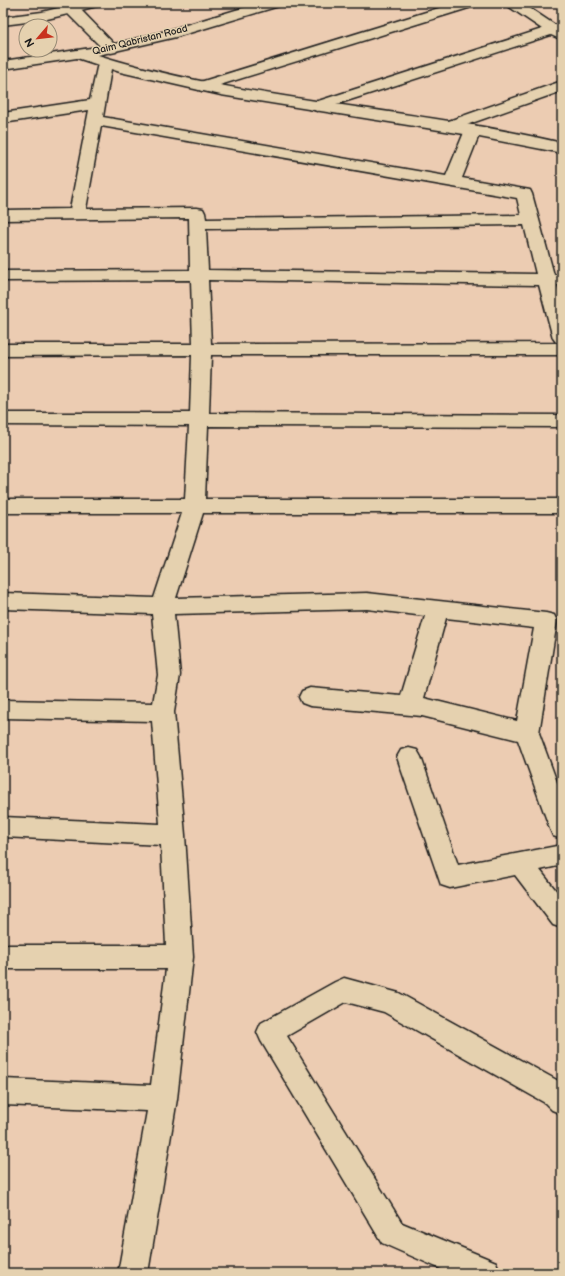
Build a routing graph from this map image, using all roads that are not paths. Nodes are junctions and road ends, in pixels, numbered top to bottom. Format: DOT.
graph roads {
  1 [pos="92,3"];
  2 [pos="274,3"];
  3 [pos="470,3"];
  4 [pos="513,3"];
  5 [pos="69,6"];
  6 [pos="3,21"];
  7 [pos="559,31"];
  8 [pos="108,56"];
  9 [pos="3,64"];
  10 [pos="202,86"];
  11 [pos="562,86"];
  12 [pos="97,104"];
  13 [pos="317,106"];
  14 [pos="3,118"];
  15 [pos="94,120"];
  16 [pos="449,126"];
  17 [pos="473,130"];
  18 [pos="562,148"];
  19 [pos="452,182"];
  20 [pos="77,214"];
  21 [pos="3,215"];
  22 [pos="530,220"];
  23 [pos="197,224"];
  24 [pos="199,274"];
  25 [pos="3,276"];
  26 [pos="554,280"];
  27 [pos="562,338"];
  28 [pos="3,350"];
  29 [pos="202,350"];
  30 [pos="562,350"];
  31 [pos="3,420"];
  32 [pos="199,420"];
  33 [pos="562,421"];
  34 [pos="3,506"];
  35 [pos="194,506"];
  36 [pos="562,506"];
  37 [pos="3,601"];
  38 [pos="162,606"];
  39 [pos="438,609"];
  40 [pos="310,697"];
  41 [pos="410,706"];
  42 [pos="3,708"];
  43 [pos="163,712"];
  44 [pos="527,733"];
  45 [pos="409,757"];
  46 [pos="3,827"];
  47 [pos="562,830"];
  48 [pos="173,835"];
  49 [pos="562,855"];
  50 [pos="520,863"];
  51 [pos="562,917"];
  52 [pos="3,957"];
  53 [pos="180,957"];
  54 [pos="3,1092"];
  55 [pos="163,1099"];
  56 [pos="562,1101"];
  57 [pos="133,1273"];
  58 [pos="485,1273"];
  1 -- 5 [label="street"];
  2 -- 8 [label="street, Qaim Qabristan Road"];
  3 -- 10 [label="street"];
  4 -- 7 [label="street"];
  5 -- 6 [label="street"];
  5 -- 8 [label="street"];
  7 -- 13 [label="street"];
  8 -- 9 [label="street, Qaim Qabristan Road"];
  8 -- 10 [label="street"];
  8 -- 12 [label="street"];
  10 -- 13 [label="street"];
  11 -- 16 [label="street"];
  12 -- 14 [label="street"];
  12 -- 15 [label="street"];
  13 -- 16 [label="street"];
  15 -- 19 [label="street"];
  15 -- 20 [label="street"];
  16 -- 17 [label="street"];
  17 -- 18 [label="street"];
  17 -- 19 [label="street"];
  19 -- 22 [label="street"];
  20 -- 21 [label="street"];
  20 -- 23 [label="street"];
  22 -- 23 [label="street"];
  22 -- 26 [label="street"];
  23 -- 24 [label="street"];
  24 -- 25 [label="street"];
  24 -- 26 [label="street"];
  24 -- 29 [label="street"];
  26 -- 27 [label="street"];
  28 -- 29 [label="street"];
  29 -- 30 [label="street"];
  29 -- 32 [label="street"];
  31 -- 32 [label="street"];
  32 -- 33 [label="street"];
  32 -- 35 [label="street"];
  34 -- 35 [label="street"];
  35 -- 36 [label="street"];
  35 -- 38 [label="street"];
  37 -- 38 [label="street"];
  38 -- 39 [label="street"];
  38 -- 43 [label="street"];
  39 -- 41 [label="street"];
  39 -- 44 [label="street"];
  40 -- 41 [label="street"];
  41 -- 44 [label="street"];
  42 -- 43 [label="street"];
  43 -- 48 [label="street"];
  44 -- 47 [label="street"];
  45 -- 50 [label="street"];
  46 -- 48 [label="street"];
  48 -- 53 [label="street"];
  49 -- 50 [label="street"];
  50 -- 51 [label="street"];
  52 -- 53 [label="street"];
  53 -- 55 [label="street"];
  54 -- 55 [label="street"];
  55 -- 57 [label="street"];
  56 -- 58 [label="street"];
}
